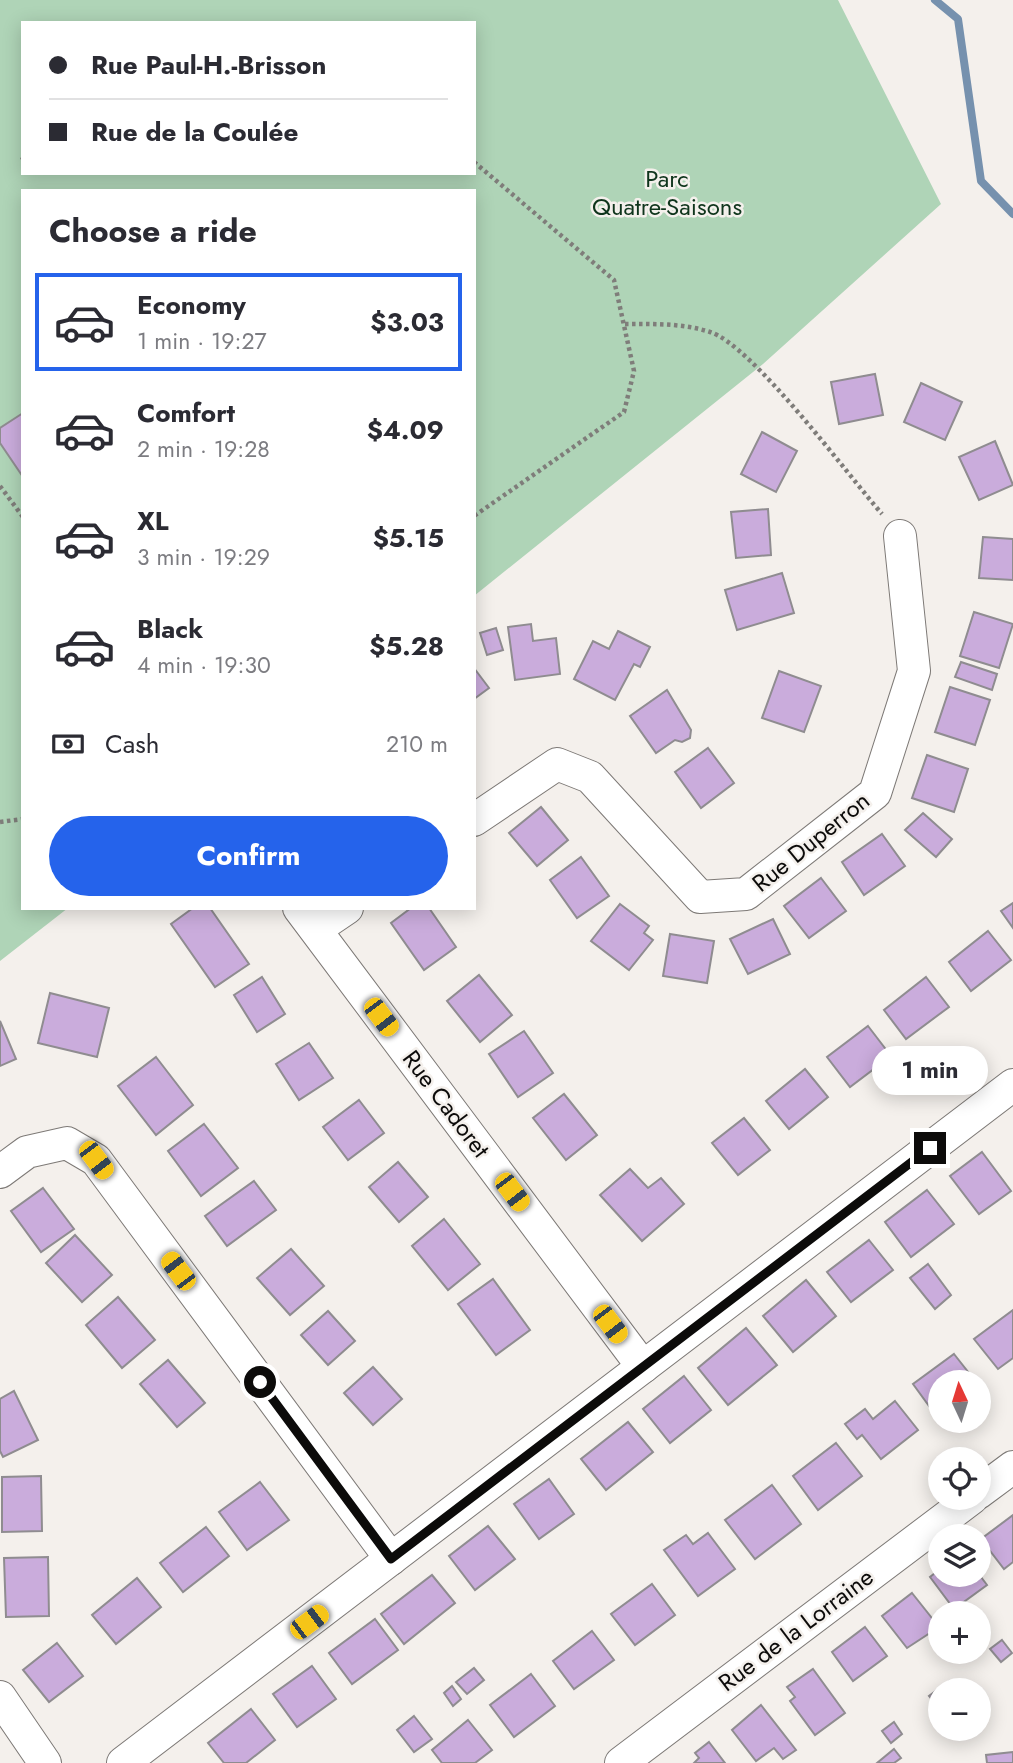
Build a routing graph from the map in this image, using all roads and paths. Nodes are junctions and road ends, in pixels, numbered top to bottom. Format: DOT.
graph roads {
  1 [pos="476,164"];
  2 [pos="625,324"];
  3 [pos="0,486"];
  4 [pos="21,514"];
  5 [pos="476,515"];
  6 [pos="900,536"];
  7 [pos="21,819"];
  8 [pos="476,819"];
  9 [pos="0,822"];
  10 [pos="339,910"];
  11 [pos="307,919"];
  12 [pos="1008,1100"];
  13 [pos="0,1172"];
  14 [pos="643,1367"];
  15 [pos="1013,1467"];
  16 [pos="991,1483"];
  17 [pos="956,1510"];
  18 [pos="391,1559"];
  19 [pos="0,1697"];
  20 [pos="45,1763"];
  21 [pos="123,1763"];
  22 [pos="621,1763"];
  1 -- 2 [label="path"];
  2 -- 5 [label="path"];
  2 -- 6 [label="path"];
  3 -- 4 [label="path"];
  6 -- 8 [label="street, Rue Duperron"];
  7 -- 9 [label="path"];
  10 -- 11 [label="street"];
  11 -- 14 [label="street, Rue Cadoret"];
  12 -- 14 [label="street"];
  13 -- 18 [label="street"];
  14 -- 18 [label="street"];
  15 -- 16 [label="street"];
  17 -- 22 [label="street, Rue de la Lorraine"];
  18 -- 21 [label="street"];
  19 -- 20 [label="street"];
}
